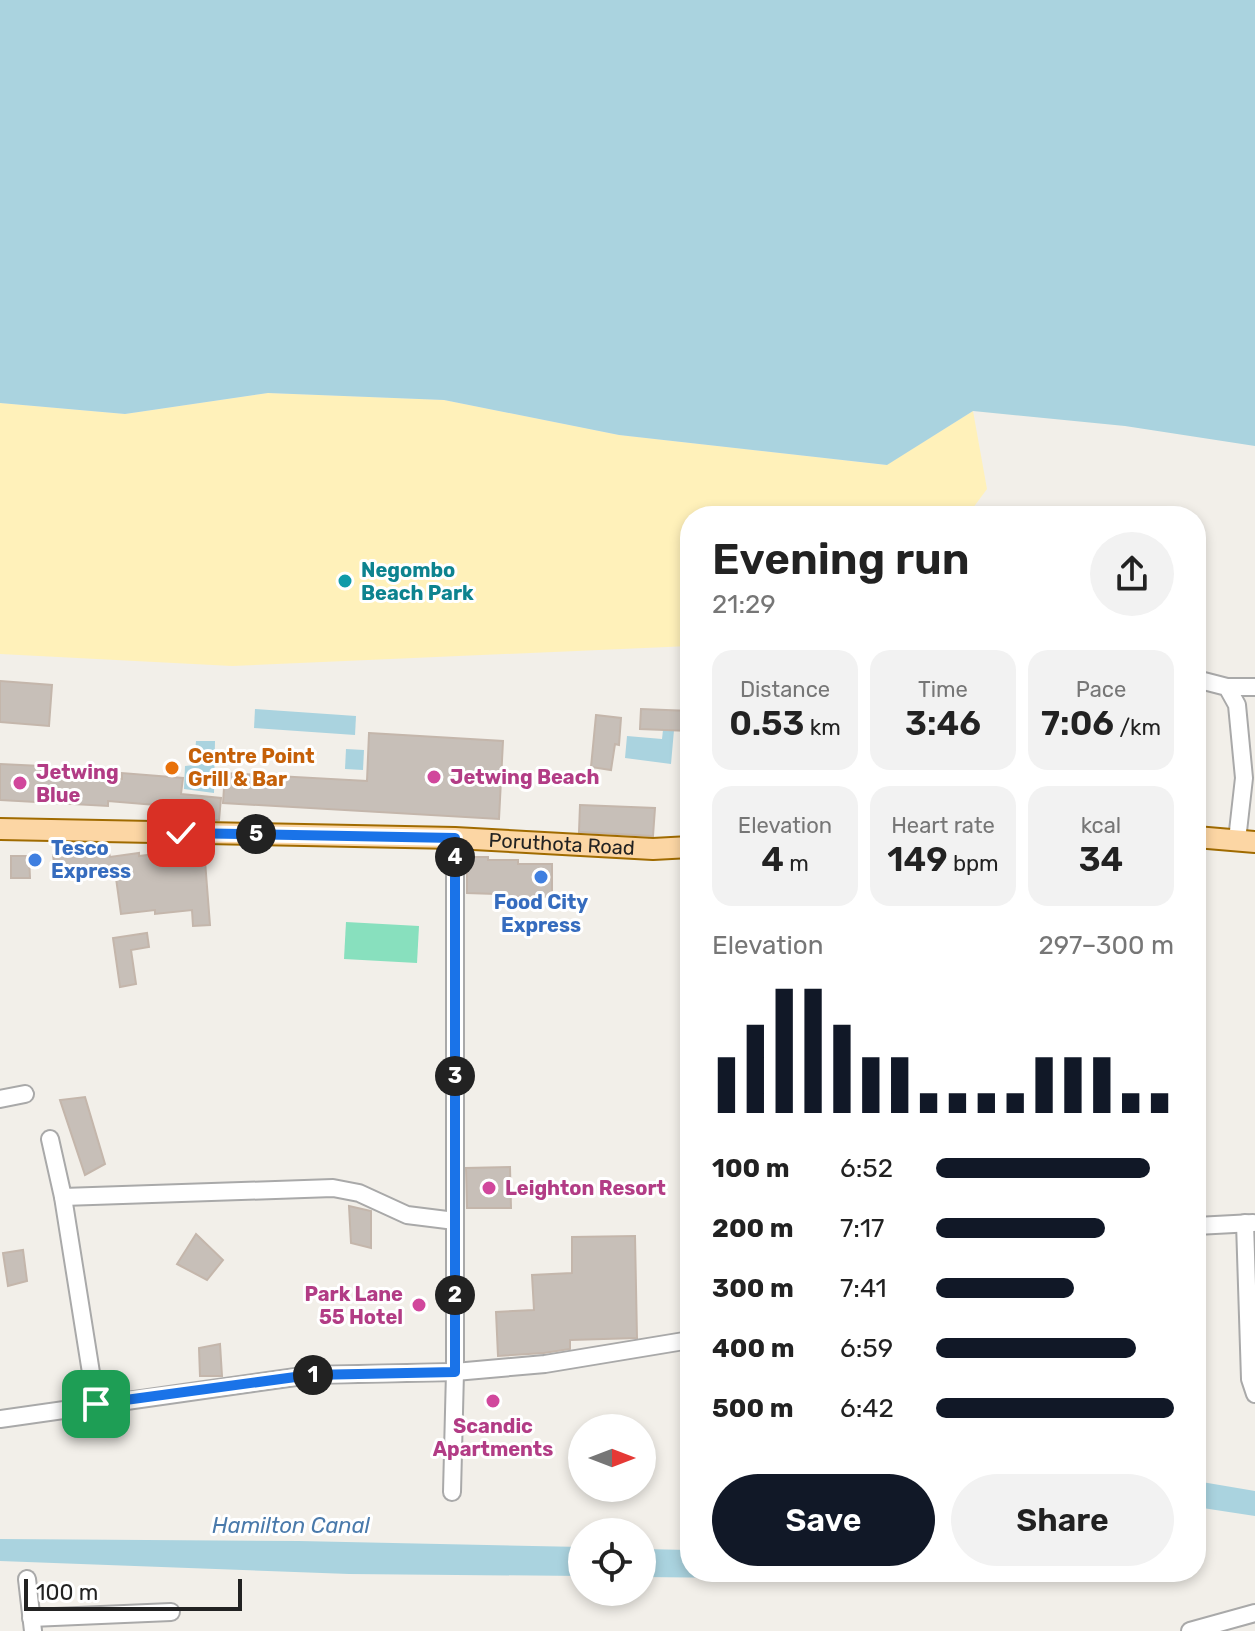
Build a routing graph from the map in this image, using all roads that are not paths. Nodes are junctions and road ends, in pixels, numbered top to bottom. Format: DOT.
graph roads {
  1 [pos="1206,682"];
  2 [pos="1227,687"];
  3 [pos="1255,687"];
  4 [pos="0,829"];
  5 [pos="455,838"];
  6 [pos="1206,838"];
  7 [pos="1246,841"];
  8 [pos="680,848"];
  9 [pos="25,1094"];
  10 [pos="0,1099"];
  11 [pos="50,1139"];
  12 [pos="63,1197"];
  13 [pos="455,1221"];
  14 [pos="1250,1223"];
  15 [pos="1206,1225"];
  16 [pos="680,1342"];
  17 [pos="455,1372"];
  18 [pos="1255,1394"];
  19 [pos="96,1404"];
  20 [pos="0,1419"];
  21 [pos="452,1492"];
  22 [pos="27,1579"];
  23 [pos="171,1612"];
  24 [pos="1255,1613"];
  25 [pos="32,1625"];
  26 [pos="1190,1631"];
  1 -- 2 [label="street"];
  2 -- 3 [label="street"];
  2 -- 7 [label="street"];
  4 -- 5 [label="main road, Poruthota Road"];
  5 -- 8 [label="main road, Poruthota Road"];
  5 -- 13 [label="street"];
  6 -- 7 [label="main road"];
  9 -- 10 [label="street"];
  11 -- 12 [label="street"];
  12 -- 13 [label="street"];
  12 -- 19 [label="street"];
  13 -- 17 [label="street"];
  14 -- 15 [label="street"];
  14 -- 18 [label="street"];
  16 -- 17 [label="street"];
  17 -- 19 [label="street"];
  17 -- 21 [label="street"];
  19 -- 20 [label="street"];
  22 -- 25 [label="street"];
  23 -- 25 [label="street"];
  24 -- 26 [label="street"];
}
